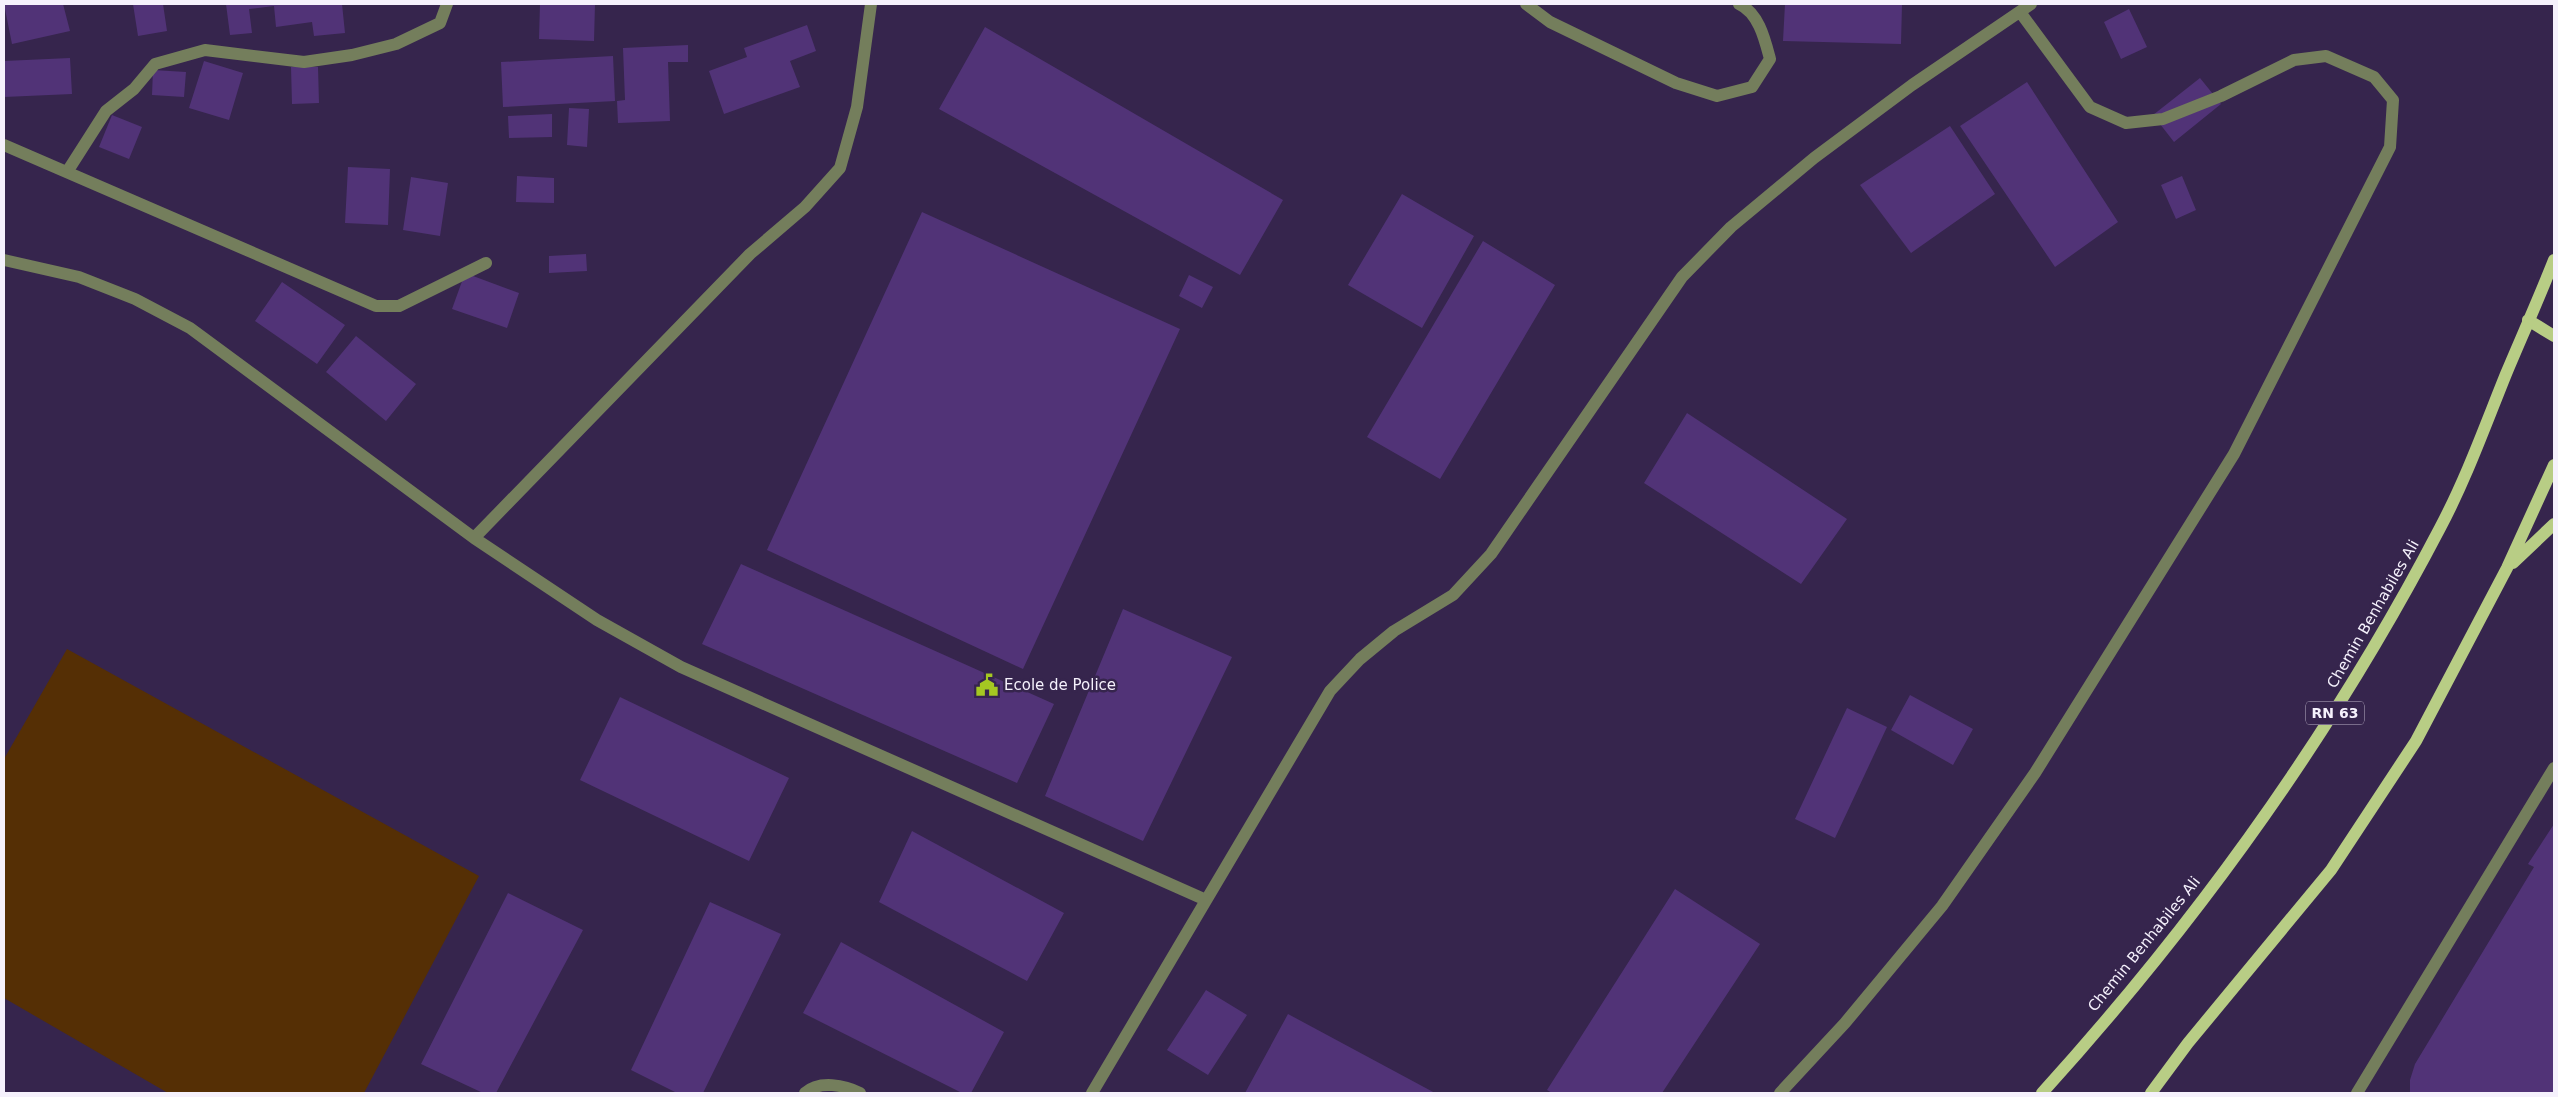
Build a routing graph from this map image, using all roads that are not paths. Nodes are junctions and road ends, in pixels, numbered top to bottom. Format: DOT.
graph roads {
  1 [pos="447,4"];
  2 [pos="871,4"];
  3 [pos="1526,4"];
  4 [pos="1739,4"];
  5 [pos="2031,4"];
  6 [pos="2020,12"];
  7 [pos="4,145"];
  8 [pos="67,172"];
  9 [pos="4,260"];
  10 [pos="2554,260"];
  11 [pos="486,263"];
  12 [pos="2550,284"];
  13 [pos="2528,320"];
  14 [pos="2554,336"];
  15 [pos="2554,465"];
  16 [pos="2554,524"];
  17 [pos="474,538"];
  18 [pos="2507,568"];
  19 [pos="2554,768"];
  20 [pos="1206,900"];
  21 [pos="805,1093"];
  22 [pos="860,1093"];
  23 [pos="1092,1093"];
  24 [pos="1780,1093"];
  25 [pos="2042,1093"];
  26 [pos="2151,1093"];
  27 [pos="2357,1093"];
  1 -- 8 [label="street"];
  2 -- 17 [label="street"];
  3 -- 4 [label="street"];
  5 -- 6 [label="street"];
  6 -- 20 [label="street"];
  6 -- 24 [label="street"];
  7 -- 8 [label="street"];
  8 -- 11 [label="street"];
  9 -- 17 [label="street"];
  10 -- 12 [label="main road, RN 63"];
  12 -- 13 [label="main road, Chemin Benhabiles Ali / RN 63"];
  13 -- 14 [label="main road"];
  13 -- 25 [label="main road, Chemin Benhabiles Ali / RN 63"];
  15 -- 18 [label="main road"];
  16 -- 18 [label="main road"];
  17 -- 20 [label="street"];
  18 -- 26 [label="main road"];
  19 -- 27 [label="street"];
  20 -- 23 [label="street"];
  21 -- 22 [label="street"];
}
